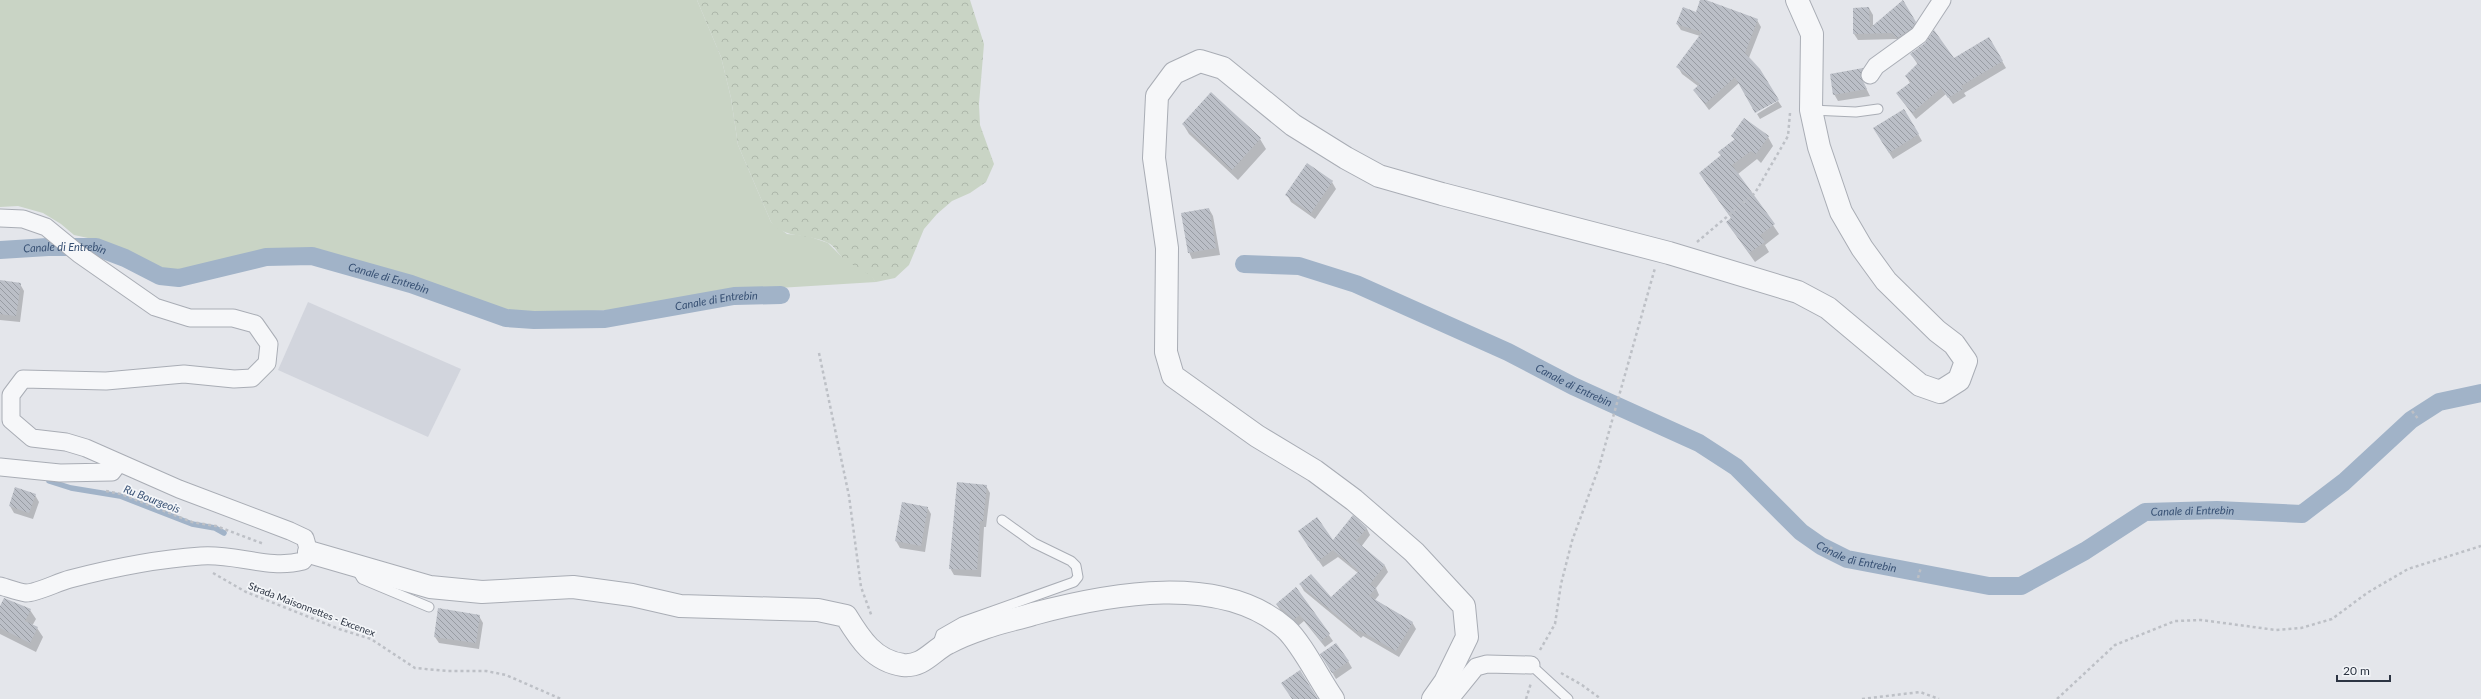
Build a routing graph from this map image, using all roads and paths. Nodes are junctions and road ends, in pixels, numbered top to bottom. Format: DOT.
graph roads {
  1 [pos="1797,0"];
  2 [pos="1942,0"];
  3 [pos="1870,75"];
  4 [pos="1801,108"];
  5 [pos="1878,108"];
  6 [pos="0,218"];
  7 [pos="1669,253"];
  8 [pos="819,353"];
  9 [pos="2412,410"];
  10 [pos="2419,420"];
  11 [pos="118,464"];
  12 [pos="0,467"];
  13 [pos="105,490"];
  14 [pos="1002,520"];
  15 [pos="266,544"];
  16 [pos="1832,546"];
  17 [pos="2481,546"];
  18 [pos="309,552"];
  19 [pos="202,555"];
  20 [pos="1828,556"];
  21 [pos="353,564"];
  22 [pos="1921,567"];
  23 [pos="1918,578"];
  24 [pos="0,586"];
  25 [pos="429,607"];
  26 [pos="874,624"];
  27 [pos="936,652"];
  28 [pos="1531,665"];
  29 [pos="561,699"];
  30 [pos="1333,699"];
  31 [pos="1433,699"];
  32 [pos="1450,699"];
  33 [pos="1526,699"];
  34 [pos="1568,699"];
  35 [pos="1862,699"];
  36 [pos="1939,699"];
  37 [pos="2057,699"];
  1 -- 4 [label="street"];
  2 -- 3 [label="street"];
  4 -- 5 [label="lane"];
  4 -- 7 [label="path"];
  4 -- 7 [label="street"];
  6 -- 11 [label="street"];
  7 -- 28 [label="path"];
  7 -- 31 [label="street"];
  8 -- 26 [label="path"];
  9 -- 10 [label="path"];
  11 -- 12 [label="street"];
  11 -- 18 [label="street"];
  13 -- 15 [label="path"];
  14 -- 27 [label="lane"];
  16 -- 20 [label="path"];
  17 -- 37 [label="path"];
  18 -- 19 [label="street"];
  18 -- 21 [label="street"];
  19 -- 24 [label="street"];
  19 -- 29 [label="path, Strada Maisonnettes - Excenex"];
  21 -- 25 [label="lane"];
  21 -- 27 [label="street"];
  22 -- 23 [label="path"];
  27 -- 30 [label="street"];
  28 -- 32 [label="street"];
  28 -- 33 [label="path"];
  28 -- 34 [label="lane"];
  35 -- 36 [label="path"];
}
